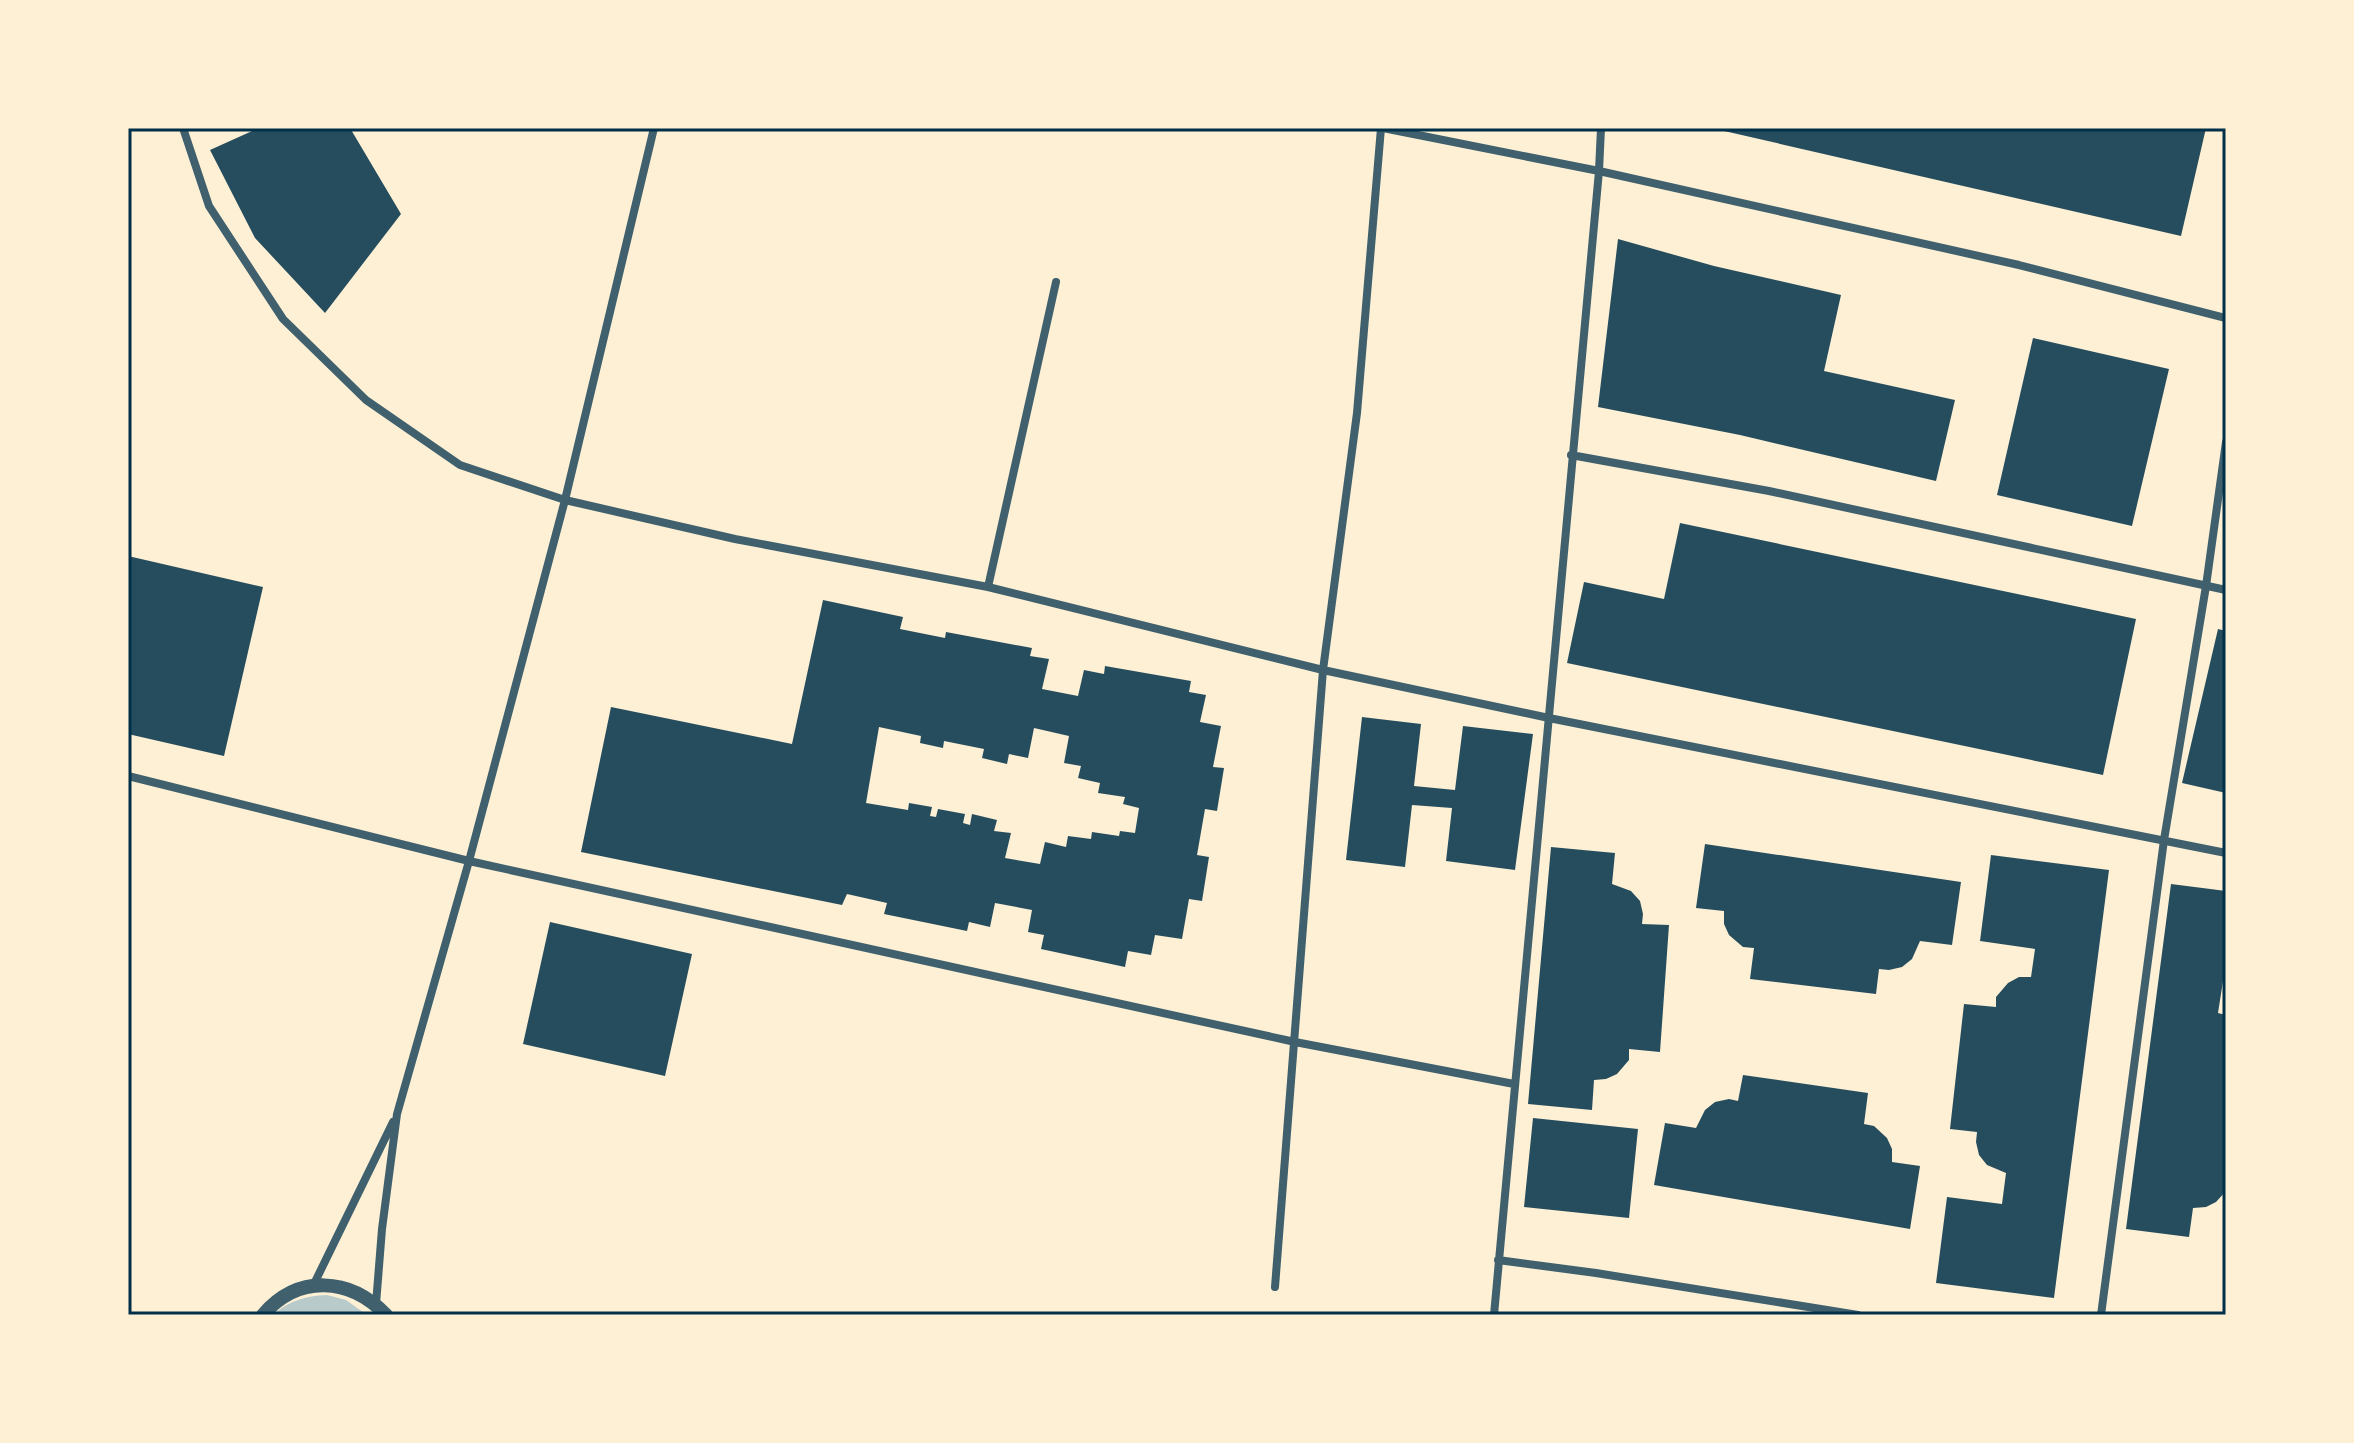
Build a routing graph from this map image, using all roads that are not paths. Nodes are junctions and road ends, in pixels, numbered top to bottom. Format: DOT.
graph roads {
  1 [pos="183,128"];
  2 [pos="654,128"];
  3 [pos="1382,128"];
  4 [pos="1601,128"];
  5 [pos="1599,171"];
  6 [pos="1056,282"];
  7 [pos="2226,318"];
  8 [pos="2226,442"];
  9 [pos="1571,455"];
  10 [pos="565,500"];
  11 [pos="2206,586"];
  12 [pos="988,587"];
  13 [pos="2226,590"];
  14 [pos="1323,670"];
  15 [pos="1549,718"];
  16 [pos="128,776"];
  17 [pos="2164,840"];
  18 [pos="2226,853"];
  19 [pos="469,861"];
  20 [pos="1295,1042"];
  21 [pos="1514,1084"];
  22 [pos="397,1114"];
  23 [pos="1498,1260"];
  24 [pos="313,1286"];
  25 [pos="1275,1287"];
  26 [pos="381,1310"];
  27 [pos="263,1315"];
  28 [pos="1494,1315"];
  29 [pos="1858,1315"];
  30 [pos="2101,1315"];
  1 -- 10 [label="street"];
  2 -- 10 [label="street"];
  3 -- 5 [label="street"];
  3 -- 14 [label="street"];
  4 -- 5 [label="street"];
  5 -- 7 [label="street"];
  5 -- 9 [label="street"];
  6 -- 12 [label="street"];
  8 -- 11 [label="street"];
  9 -- 11 [label="street"];
  9 -- 15 [label="street"];
  10 -- 12 [label="street"];
  10 -- 19 [label="street"];
  11 -- 13 [label="street"];
  11 -- 17 [label="street"];
  12 -- 14 [label="street"];
  14 -- 15 [label="street"];
  14 -- 20 [label="street"];
  15 -- 17 [label="street"];
  15 -- 21 [label="street"];
  16 -- 19 [label="street"];
  17 -- 18 [label="street"];
  17 -- 30 [label="street"];
  19 -- 20 [label="street"];
  19 -- 22 [label="street"];
  20 -- 21 [label="street"];
  20 -- 25 [label="street"];
  21 -- 23 [label="street"];
  22 -- 24 [label="street"];
  22 -- 26 [label="street"];
  23 -- 28 [label="street"];
  23 -- 29 [label="street"];
  24 -- 26 [label="street"];
  24 -- 27 [label="street"];
}
